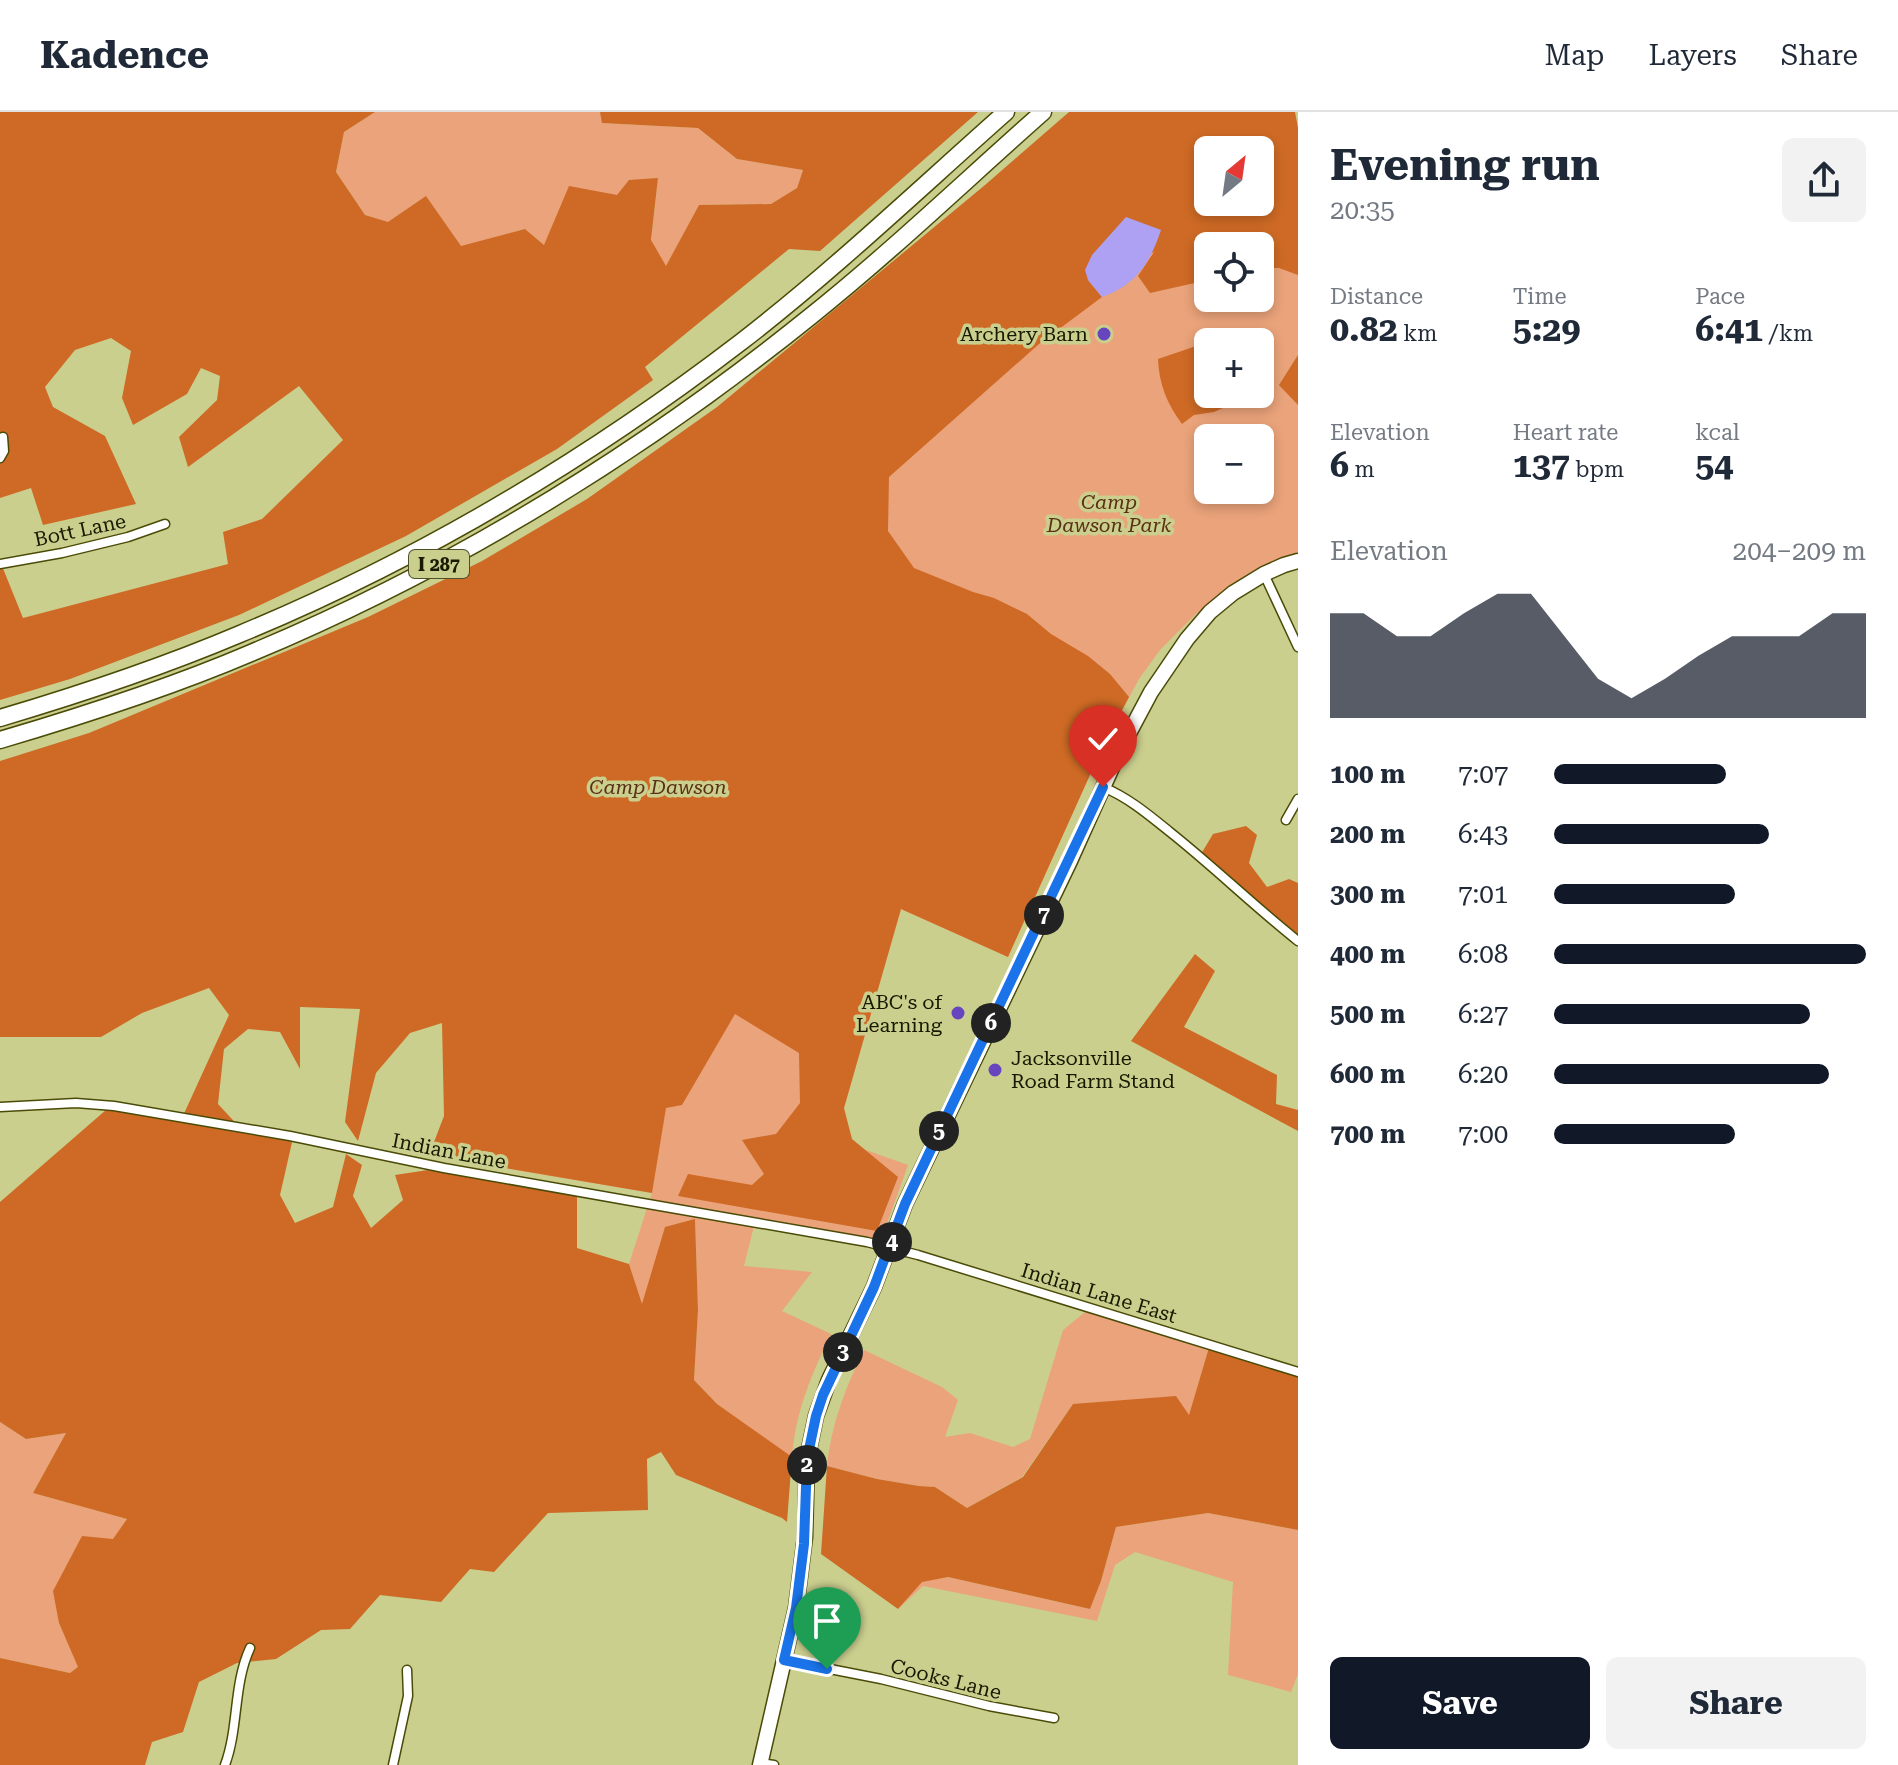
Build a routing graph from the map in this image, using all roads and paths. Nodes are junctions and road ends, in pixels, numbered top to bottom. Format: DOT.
graph roads {
  1 [pos="1006,112"];
  2 [pos="1043,112"];
  3 [pos="3,437"];
  4 [pos="0,458"];
  5 [pos="165,524"];
  6 [pos="0,556"];
  7 [pos="28,557"];
  8 [pos="1298,561"];
  9 [pos="0,564"];
  10 [pos="1264,574"];
  11 [pos="1298,647"];
  12 [pos="0,718"];
  13 [pos="0,740"];
  14 [pos="1103,787"];
  15 [pos="1298,799"];
  16 [pos="1286,820"];
  17 [pos="1298,941"];
  18 [pos="0,1107"];
  19 [pos="890,1247"];
  20 [pos="1298,1372"];
  21 [pos="250,1648"];
  22 [pos="784,1660"];
  23 [pos="407,1670"];
  24 [pos="1054,1718"];
  25 [pos="765,1764"];
  26 [pos="225,1765"];
  27 [pos="393,1765"];
  1 -- 12 [label="highway, I 287"];
  2 -- 13 [label="highway, I 287"];
  3 -- 4 [label="street"];
  5 -- 7 [label="street, Bott Lane"];
  6 -- 7 [label="street"];
  7 -- 9 [label="street, Bott Lane"];
  8 -- 10 [label="main road"];
  10 -- 11 [label="street"];
  10 -- 14 [label="main road"];
  14 -- 17 [label="street"];
  14 -- 19 [label="main road"];
  15 -- 16 [label="street"];
  18 -- 19 [label="street, Indian Lane"];
  19 -- 20 [label="street, Indian Lane East"];
  19 -- 22 [label="main road"];
  21 -- 26 [label="street"];
  22 -- 24 [label="street, Cooks Lane"];
  22 -- 25 [label="main road"];
  23 -- 27 [label="street"];
}
